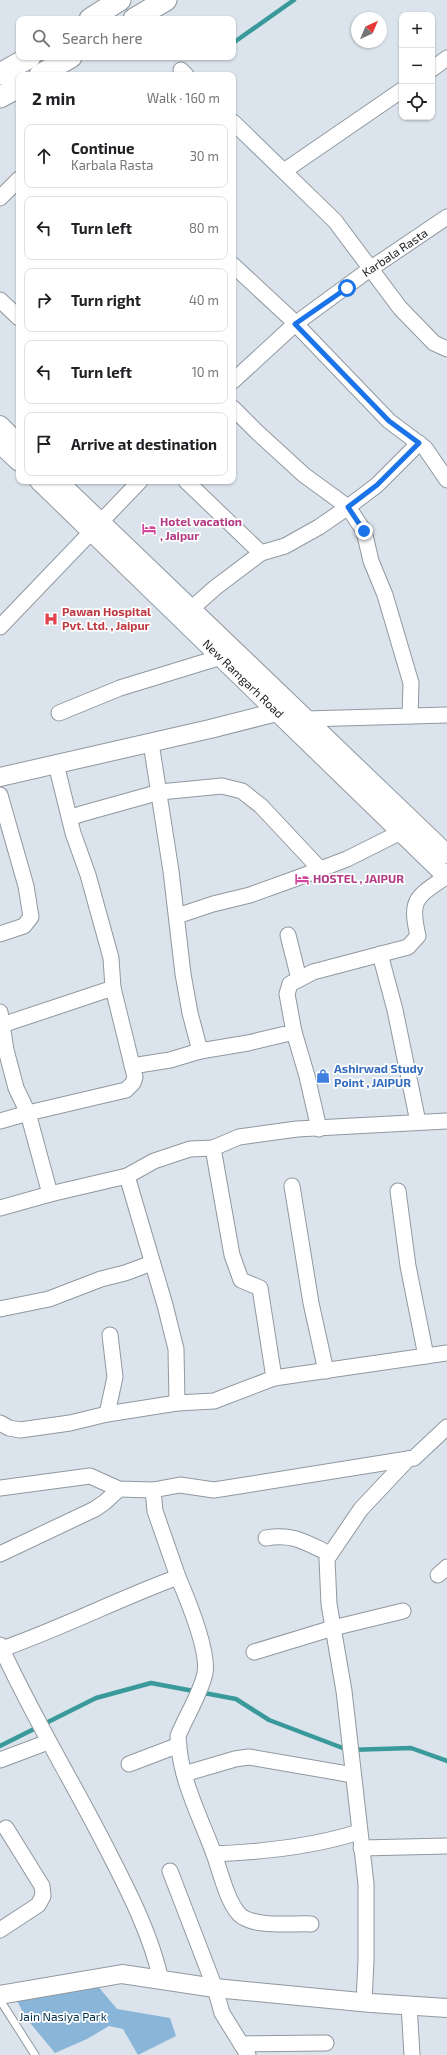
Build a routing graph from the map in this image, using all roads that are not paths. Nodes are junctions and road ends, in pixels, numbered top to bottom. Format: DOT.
graph roads {
  1 [pos="120,0"];
  2 [pos="166,0"];
  3 [pos="95,16"];
  4 [pos="139,16"];
  5 [pos="447,58"];
  6 [pos="59,60"];
  7 [pos="435,66"];
  8 [pos="33,67"];
  9 [pos="2,69"];
  10 [pos="16,89"];
  11 [pos="399,92"];
  12 [pos="0,97"];
  13 [pos="236,125"];
  14 [pos="284,171"];
  15 [pos="447,217"];
  16 [pos="236,268"];
  17 [pos="370,269"];
  18 [pos="0,300"];
  19 [pos="16,315"];
  20 [pos="295,324"];
  21 [pos="447,349"];
  22 [pos="236,378"];
  23 [pos="236,411"];
  24 [pos="0,425"];
  25 [pos="16,441"];
  26 [pos="419,443"];
  27 [pos="0,444"];
  28 [pos="16,459"];
  29 [pos="447,480"];
  30 [pos="43,484"];
  31 [pos="60,484"];
  32 [pos="137,484"];
  33 [pos="189,484"];
  34 [pos="348,507"];
  35 [pos="95,526"];
  36 [pos="261,553"];
  37 [pos="191,609"];
  38 [pos="0,627"];
  39 [pos="221,657"];
  40 [pos="277,712"];
  41 [pos="59,713"];
  42 [pos="447,715"];
  43 [pos="410,716"];
  44 [pos="306,719"];
  45 [pos="151,743"];
  46 [pos="56,764"];
  47 [pos="0,777"];
  48 [pos="160,792"];
  49 [pos="0,795"];
  50 [pos="70,820"];
  51 [pos="401,832"];
  52 [pos="447,854"];
  53 [pos="320,869"];
  54 [pos="447,876"];
  55 [pos="177,916"];
  56 [pos="0,934"];
  57 [pos="288,935"];
  58 [pos="380,954"];
  59 [pos="298,979"];
  60 [pos="113,988"];
  61 [pos="1,1018"];
  62 [pos="294,1032"];
  63 [pos="200,1050"];
  64 [pos="132,1066"];
  65 [pos="28,1113"];
  66 [pos="0,1121"];
  67 [pos="447,1121"];
  68 [pos="418,1122"];
  69 [pos="318,1128"];
  70 [pos="213,1148"];
  71 [pos="127,1176"];
  72 [pos="292,1186"];
  73 [pos="398,1191"];
  74 [pos="50,1194"];
  75 [pos="0,1208"];
  76 [pos="152,1263"];
  77 [pos="0,1309"];
  78 [pos="110,1335"];
  79 [pos="447,1353"];
  80 [pos="426,1356"];
  81 [pos="326,1371"];
  82 [pos="274,1378"];
  83 [pos="177,1403"];
  84 [pos="107,1414"];
  85 [pos="0,1423"];
  86 [pos="444,1435"];
  87 [pos="408,1459"];
  88 [pos="0,1488"];
  89 [pos="118,1488"];
  90 [pos="153,1490"];
  91 [pos="266,1538"];
  92 [pos="0,1554"];
  93 [pos="330,1554"];
  94 [pos="178,1576"];
  95 [pos="403,1611"];
  96 [pos="333,1628"];
  97 [pos="1,1647"];
  98 [pos="254,1652"];
  99 [pos="47,1739"];
  100 [pos="179,1745"];
  101 [pos="0,1760"];
  102 [pos="129,1764"];
  103 [pos="352,1771"];
  104 [pos="184,1774"];
  105 [pos="6,1828"];
  106 [pos="359,1832"];
  107 [pos="447,1846"];
  108 [pos="361,1848"];
  109 [pos="214,1854"];
  110 [pos="170,1871"];
  111 [pos="311,1924"];
  112 [pos="0,1930"];
  113 [pos="161,1980"];
  114 [pos="215,1988"];
  115 [pos="0,1995"];
  116 [pos="0,2000"];
  117 [pos="364,2002"];
  118 [pos="409,2006"];
  119 [pos="447,2008"];
  120 [pos="326,2043"];
  121 [pos="245,2049"];
  122 [pos="35,2055"];
  123 [pos="412,2055"];
  1 -- 3 [label="main road"];
  2 -- 4 [label="main road"];
  5 -- 7 [label="street"];
  6 -- 8 [label="main road"];
  8 -- 9 [label="main road"];
  10 -- 12 [label="main road"];
  11 -- 14 [label="street"];
  13 -- 14 [label="street"];
  14 -- 17 [label="street"];
  15 -- 17 [label="street, Karbala Rasta"];
  16 -- 20 [label="street"];
  17 -- 20 [label="street, Karbala Rasta"];
  17 -- 21 [label="street"];
  18 -- 19 [label="street"];
  20 -- 22 [label="street, Karbala Rasta"];
  20 -- 26 [label="street"];
  23 -- 34 [label="street"];
  24 -- 25 [label="street"];
  26 -- 29 [label="street"];
  26 -- 34 [label="street"];
  27 -- 28 [label="street"];
  30 -- 35 [label="street, New Ramgarh Road"];
  31 -- 35 [label="street, New Ramgarh Road"];
  32 -- 35 [label="street"];
  33 -- 36 [label="street"];
  34 -- 36 [label="street"];
  34 -- 43 [label="street"];
  35 -- 37 [label="street, New Ramgarh Road"];
  35 -- 38 [label="street"];
  35 -- 39 [label="street, New Ramgarh Road"];
  36 -- 37 [label="street"];
  37 -- 44 [label="street, New Ramgarh Road"];
  39 -- 40 [label="street, New Ramgarh Road"];
  39 -- 41 [label="street"];
  40 -- 44 [label="street"];
  40 -- 45 [label="street"];
  40 -- 51 [label="street, New Ramgarh Road"];
  42 -- 43 [label="street"];
  43 -- 44 [label="street"];
  44 -- 52 [label="street, New Ramgarh Road"];
  45 -- 46 [label="street"];
  45 -- 48 [label="street"];
  46 -- 47 [label="street"];
  46 -- 50 [label="street"];
  48 -- 50 [label="street"];
  48 -- 53 [label="street"];
  48 -- 55 [label="street"];
  49 -- 56 [label="street"];
  50 -- 60 [label="street"];
  51 -- 53 [label="street"];
  51 -- 54 [label="street, New Ramgarh Road"];
  53 -- 55 [label="street"];
  54 -- 58 [label="street"];
  55 -- 63 [label="street"];
  57 -- 59 [label="street"];
  58 -- 59 [label="street"];
  58 -- 68 [label="street"];
  59 -- 62 [label="street"];
  60 -- 61 [label="street"];
  60 -- 64 [label="street"];
  61 -- 65 [label="street"];
  62 -- 63 [label="street"];
  62 -- 69 [label="street"];
  63 -- 64 [label="street"];
  64 -- 65 [label="street"];
  65 -- 66 [label="street"];
  65 -- 74 [label="street"];
  67 -- 68 [label="street"];
  68 -- 69 [label="street"];
  69 -- 70 [label="street"];
  70 -- 71 [label="street"];
  70 -- 82 [label="street"];
  71 -- 74 [label="street"];
  71 -- 76 [label="street"];
  72 -- 81 [label="street"];
  73 -- 80 [label="street"];
  74 -- 75 [label="street"];
  76 -- 77 [label="street"];
  76 -- 83 [label="street"];
  78 -- 84 [label="street"];
  79 -- 80 [label="street"];
  80 -- 81 [label="street"];
  81 -- 82 [label="street"];
  82 -- 83 [label="street"];
  83 -- 84 [label="street"];
  84 -- 85 [label="street"];
  86 -- 87 [label="street"];
  87 -- 90 [label="street"];
  87 -- 93 [label="street"];
  88 -- 89 [label="street"];
  89 -- 90 [label="street"];
  89 -- 92 [label="street"];
  90 -- 94 [label="street"];
  91 -- 93 [label="street"];
  93 -- 96 [label="street"];
  94 -- 97 [label="street"];
  94 -- 100 [label="street"];
  95 -- 96 [label="street"];
  96 -- 98 [label="street"];
  96 -- 103 [label="street"];
  97 -- 99 [label="street"];
  99 -- 101 [label="street"];
  99 -- 113 [label="street"];
  100 -- 102 [label="street"];
  100 -- 104 [label="street"];
  103 -- 104 [label="street"];
  103 -- 106 [label="street"];
  104 -- 109 [label="street"];
  105 -- 112 [label="street"];
  106 -- 108 [label="street"];
  106 -- 109 [label="street"];
  107 -- 108 [label="street"];
  108 -- 117 [label="street"];
  109 -- 111 [label="street"];
  110 -- 114 [label="street"];
  113 -- 114 [label="street"];
  113 -- 115 [label="street"];
  114 -- 117 [label="street"];
  114 -- 121 [label="street"];
  116 -- 122 [label="lane"];
  117 -- 118 [label="street"];
  118 -- 119 [label="street"];
  118 -- 123 [label="street"];
  120 -- 121 [label="street"];
}
